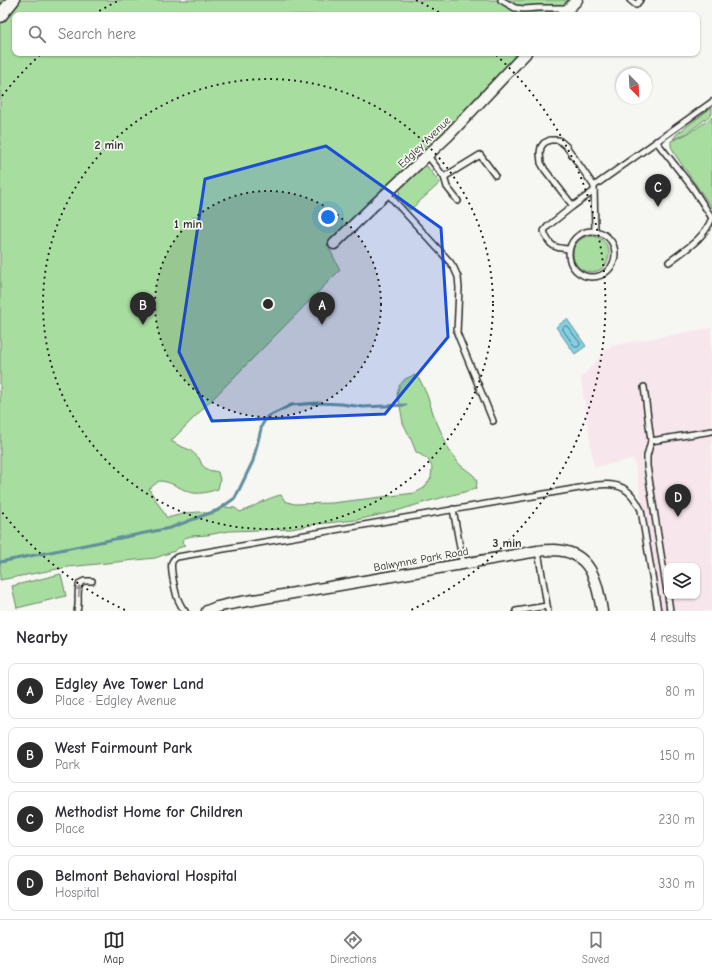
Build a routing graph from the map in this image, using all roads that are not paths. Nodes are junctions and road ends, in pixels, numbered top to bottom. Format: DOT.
graph roads {
  1 [pos="13,0"];
  2 [pos="501,0"];
  3 [pos="577,0"];
  4 [pos="630,0"];
  5 [pos="640,0"];
  6 [pos="566,11"];
  7 [pos="0,16"];
  8 [pos="523,56"];
  9 [pos="712,102"];
  10 [pos="656,141"];
  11 [pos="428,156"];
  12 [pos="495,175"];
  13 [pos="444,177"];
  14 [pos="594,188"];
  15 [pos="387,193"];
  16 [pos="458,201"];
  17 [pos="573,206"];
  18 [pos="712,218"];
  19 [pos="595,230"];
  20 [pos="334,244"];
  21 [pos="568,249"];
  22 [pos="669,262"];
  23 [pos="644,387"];
  24 [pos="492,421"];
  25 [pos="712,431"];
  26 [pos="652,441"];
  27 [pos="453,509"];
  28 [pos="538,551"];
  29 [pos="463,564"];
  30 [pos="664,573"];
  31 [pos="92,581"];
  32 [pos="668,599"];
  33 [pos="231,608"];
  34 [pos="548,608"];
  35 [pos="77,611"];
  36 [pos="185,611"];
  37 [pos="208,611"];
  38 [pos="516,611"];
  39 [pos="602,611"];
  40 [pos="658,611"];
  41 [pos="670,611"];
  1 -- 7 [label="street"];
  2 -- 6 [label="lane"];
  3 -- 6 [label="street"];
  4 -- 5 [label="lane"];
  8 -- 11 [label="street, Edgley Avenue"];
  9 -- 10 [label="lane"];
  10 -- 14 [label="lane"];
  10 -- 18 [label="lane"];
  11 -- 13 [label="lane"];
  11 -- 15 [label="street, Edgley Avenue"];
  12 -- 13 [label="lane"];
  13 -- 16 [label="lane"];
  14 -- 17 [label="lane"];
  14 -- 17 [label="lane"];
  14 -- 19 [label="lane"];
  15 -- 20 [label="street, Edgley Avenue"];
  15 -- 24 [label="lane"];
  17 -- 21 [label="lane"];
  18 -- 22 [label="lane"];
  19 -- 21 [label="lane"];
  19 -- 21 [label="lane"];
  23 -- 26 [label="lane"];
  25 -- 26 [label="lane"];
  26 -- 30 [label="lane"];
  27 -- 29 [label="lane"];
  27 -- 36 [label="lane"];
  27 -- 40 [label="lane"];
  28 -- 29 [label="street, Balwynne Park Road"];
  28 -- 34 [label="lane"];
  28 -- 39 [label="street, Balwynne Park Road"];
  29 -- 33 [label="street, Balwynne Park Road"];
  35 -- 31 [label="lane, one-way"];
  32 -- 41 [label="lane"];
  33 -- 37 [label="street, Balwynne Park Road"];
  34 -- 38 [label="lane"];
}
